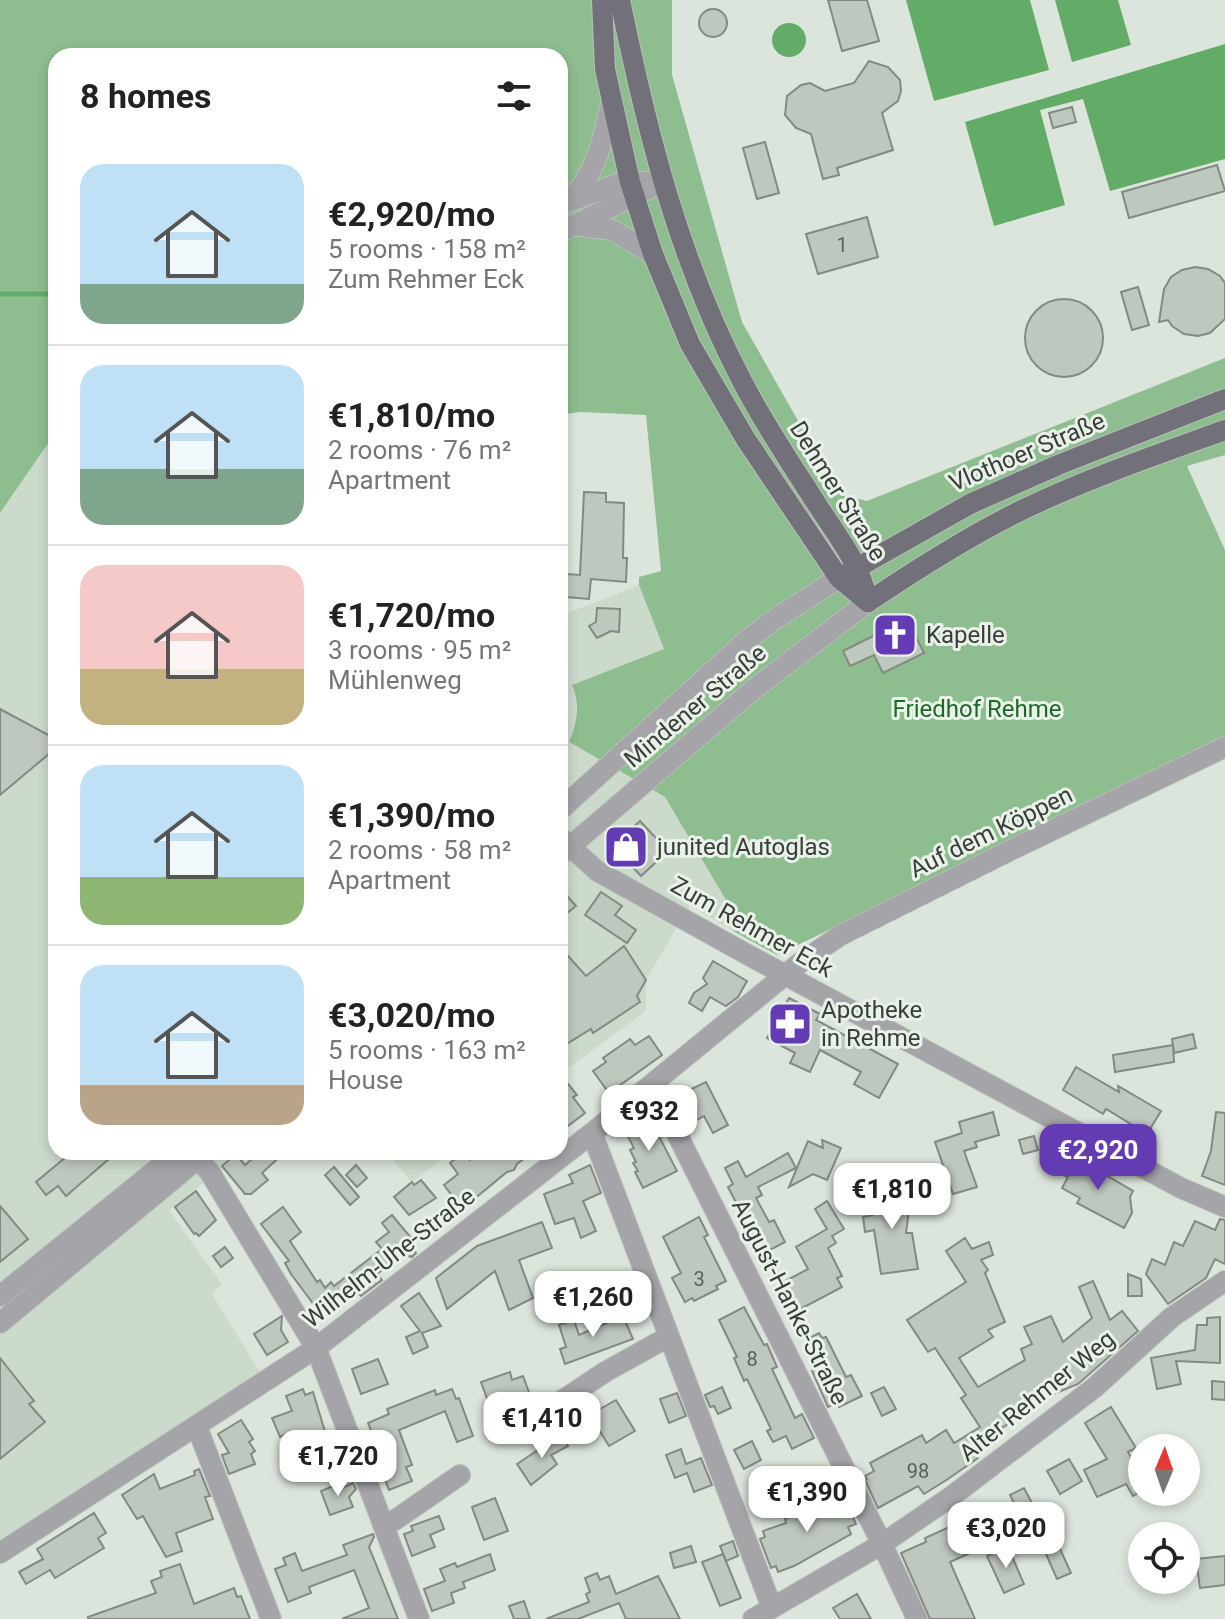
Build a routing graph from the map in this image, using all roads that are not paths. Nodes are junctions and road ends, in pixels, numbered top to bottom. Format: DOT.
graph roads {
  1 [pos="602,0"];
  2 [pos="620,0"];
  3 [pos="611,103"];
  4 [pos="662,182"];
  5 [pos="632,189"];
  6 [pos="568,201"];
  7 [pos="568,203"];
  8 [pos="568,228"];
  9 [pos="568,229"];
  10 [pos="653,254"];
  11 [pos="1225,399"];
  12 [pos="1225,430"];
  13 [pos="858,566"];
  14 [pos="839,578"];
  15 [pos="868,602"];
  16 [pos="1225,747"];
  17 [pos="568,803"];
  18 [pos="568,842"];
  19 [pos="568,850"];
  20 [pos="788,975"];
  21 [pos="652,1084"];
  22 [pos="592,1133"];
  23 [pos="568,1152"];
  24 [pos="168,1160"];
  25 [pos="197,1160"];
  26 [pos="204,1160"];
  27 [pos="557,1160"];
  28 [pos="1225,1207"];
  29 [pos="1225,1281"];
  30 [pos="0,1296"];
  31 [pos="0,1323"];
  32 [pos="668,1337"];
  33 [pos="316,1348"];
  34 [pos="527,1424"];
  35 [pos="197,1427"];
  36 [pos="460,1475"];
  37 [pos="383,1525"];
  38 [pos="882,1544"];
  39 [pos="0,1553"];
  40 [pos="772,1608"];
  41 [pos="271,1619"];
  42 [pos="419,1619"];
  43 [pos="753,1619"];
  44 [pos="917,1619"];
  1 -- 3 [label="main road, Dehmer Straße"];
  2 -- 4 [label="main road, Dehmer Straße"];
  3 -- 5 [label="main road, Dehmer Straße"];
  3 -- 6 [label="street"];
  4 -- 5 [label="street"];
  4 -- 13 [label="main road, Dehmer Straße"];
  5 -- 7 [label="street"];
  5 -- 8 [label="street"];
  5 -- 10 [label="main road, Dehmer Straße"];
  9 -- 10 [label="street"];
  10 -- 14 [label="main road, Dehmer Straße"];
  11 -- 13 [label="main road, Vlothoer Straße"];
  12 -- 15 [label="main road, Vlothoer Straße"];
  13 -- 14 [label="main road, Mindener Straße"];
  13 -- 15 [label="main road, Dehmer Straße"];
  14 -- 15 [label="main road, Dehmer Straße"];
  14 -- 17 [label="street, Mindener Straße"];
  15 -- 18 [label="street, Mindener Straße"];
  16 -- 20 [label="street, Auf dem Köppen"];
  19 -- 20 [label="street, Zum Rehmer Eck"];
  20 -- 21 [label="street, Wilhelm-Uhe-Straße"];
  20 -- 28 [label="street, Zum Rehmer Eck"];
  21 -- 22 [label="street, Wilhelm-Uhe-Straße"];
  21 -- 38 [label="street, August-Hanke-Straße"];
  22 -- 23 [label="street, Wilhelm-Uhe-Straße"];
  22 -- 32 [label="street"];
  24 -- 30 [label="street"];
  25 -- 31 [label="street"];
  26 -- 33 [label="street"];
  27 -- 33 [label="street, Wilhelm-Uhe-Straße"];
  29 -- 38 [label="street, Alter Rehmer Weg"];
  32 -- 34 [label="street"];
  32 -- 40 [label="street"];
  33 -- 35 [label="street, Wilhelm-Uhe-Straße"];
  33 -- 37 [label="street"];
  35 -- 39 [label="street, Wilhelm-Uhe-Straße"];
  35 -- 41 [label="street"];
  36 -- 37 [label="street"];
  37 -- 42 [label="street"];
  38 -- 40 [label="street, Alter Rehmer Weg"];
  38 -- 44 [label="street, August-Hanke-Straße"];
  40 -- 43 [label="street, Alter Rehmer Weg"];
}
